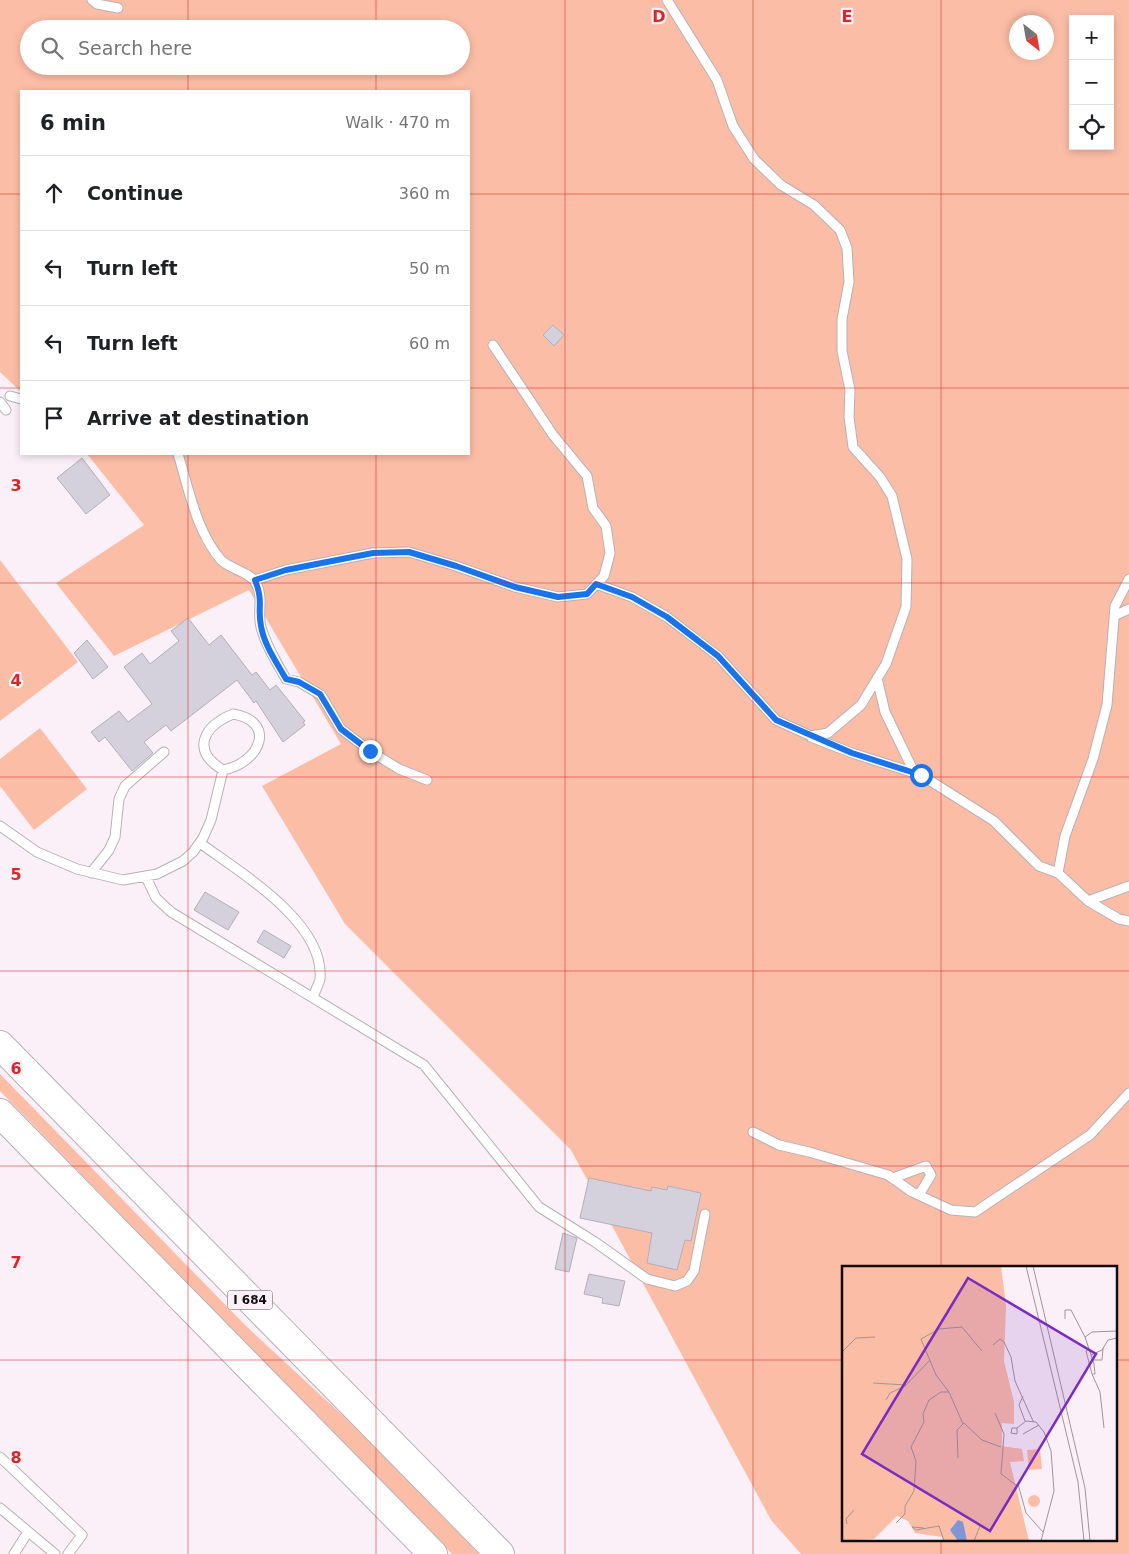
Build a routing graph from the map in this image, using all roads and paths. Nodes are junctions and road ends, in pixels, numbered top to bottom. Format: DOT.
graph roads {
  1 [pos="92,0"];
  2 [pos="668,0"];
  3 [pos="118,8"];
  4 [pos="493,345"];
  5 [pos="10,396"];
  6 [pos="20,398"];
  7 [pos="0,402"];
  8 [pos="6,410"];
  9 [pos="178,455"];
  10 [pos="1129,579"];
  11 [pos="255,580"];
  12 [pos="596,584"];
  13 [pos="1129,610"];
  14 [pos="1114,616"];
  15 [pos="877,678"];
  16 [pos="811,736"];
  17 [pos="164,752"];
  18 [pos="223,770"];
  19 [pos="914,772"];
  20 [pos="427,780"];
  21 [pos="0,826"];
  22 [pos="200,843"];
  23 [pos="91,873"];
  24 [pos="1058,874"];
  25 [pos="146,877"];
  26 [pos="1129,886"];
  27 [pos="1088,901"];
  28 [pos="1129,921"];
  29 [pos="313,997"];
  30 [pos="0,1045"];
  31 [pos="1129,1093"];
  32 [pos="0,1113"];
  33 [pos="753,1132"];
  34 [pos="893,1178"];
  35 [pos="919,1194"];
  36 [pos="705,1214"];
  37 [pos="0,1457"];
  38 [pos="0,1508"];
  39 [pos="28,1532"];
  40 [pos="14,1554"];
  41 [pos="55,1554"];
  42 [pos="68,1554"];
  43 [pos="433,1554"];
  44 [pos="500,1554"];
  1 -- 3 [label="lane"];
  2 -- 15 [label="lane"];
  4 -- 12 [label="lane"];
  5 -- 6 [label="lane"];
  7 -- 8 [label="lane"];
  9 -- 11 [label="lane"];
  10 -- 14 [label="lane"];
  11 -- 12 [label="lane"];
  11 -- 20 [label="lane"];
  12 -- 16 [label="lane"];
  13 -- 14 [label="lane"];
  14 -- 24 [label="lane"];
  15 -- 16 [label="lane"];
  15 -- 19 [label="lane"];
  16 -- 19 [label="lane"];
  17 -- 23 [label="lane"];
  18 -- 18 [label="lane"];
  18 -- 22 [label="lane"];
  19 -- 24 [label="lane"];
  21 -- 23 [label="lane"];
  22 -- 25 [label="lane"];
  22 -- 29 [label="lane"];
  23 -- 25 [label="lane"];
  24 -- 27 [label="lane"];
  25 -- 29 [label="lane"];
  26 -- 27 [label="lane"];
  27 -- 28 [label="lane"];
  29 -- 36 [label="lane"];
  30 -- 44 [label="highway, I 684"];
  31 -- 35 [label="lane"];
  32 -- 43 [label="highway"];
  33 -- 34 [label="lane"];
  34 -- 35 [label="lane"];
  34 -- 35 [label="lane"];
  37 -- 42 [label="lane"];
  38 -- 39 [label="lane"];
  39 -- 40 [label="lane"];
  39 -- 41 [label="lane"];
}
